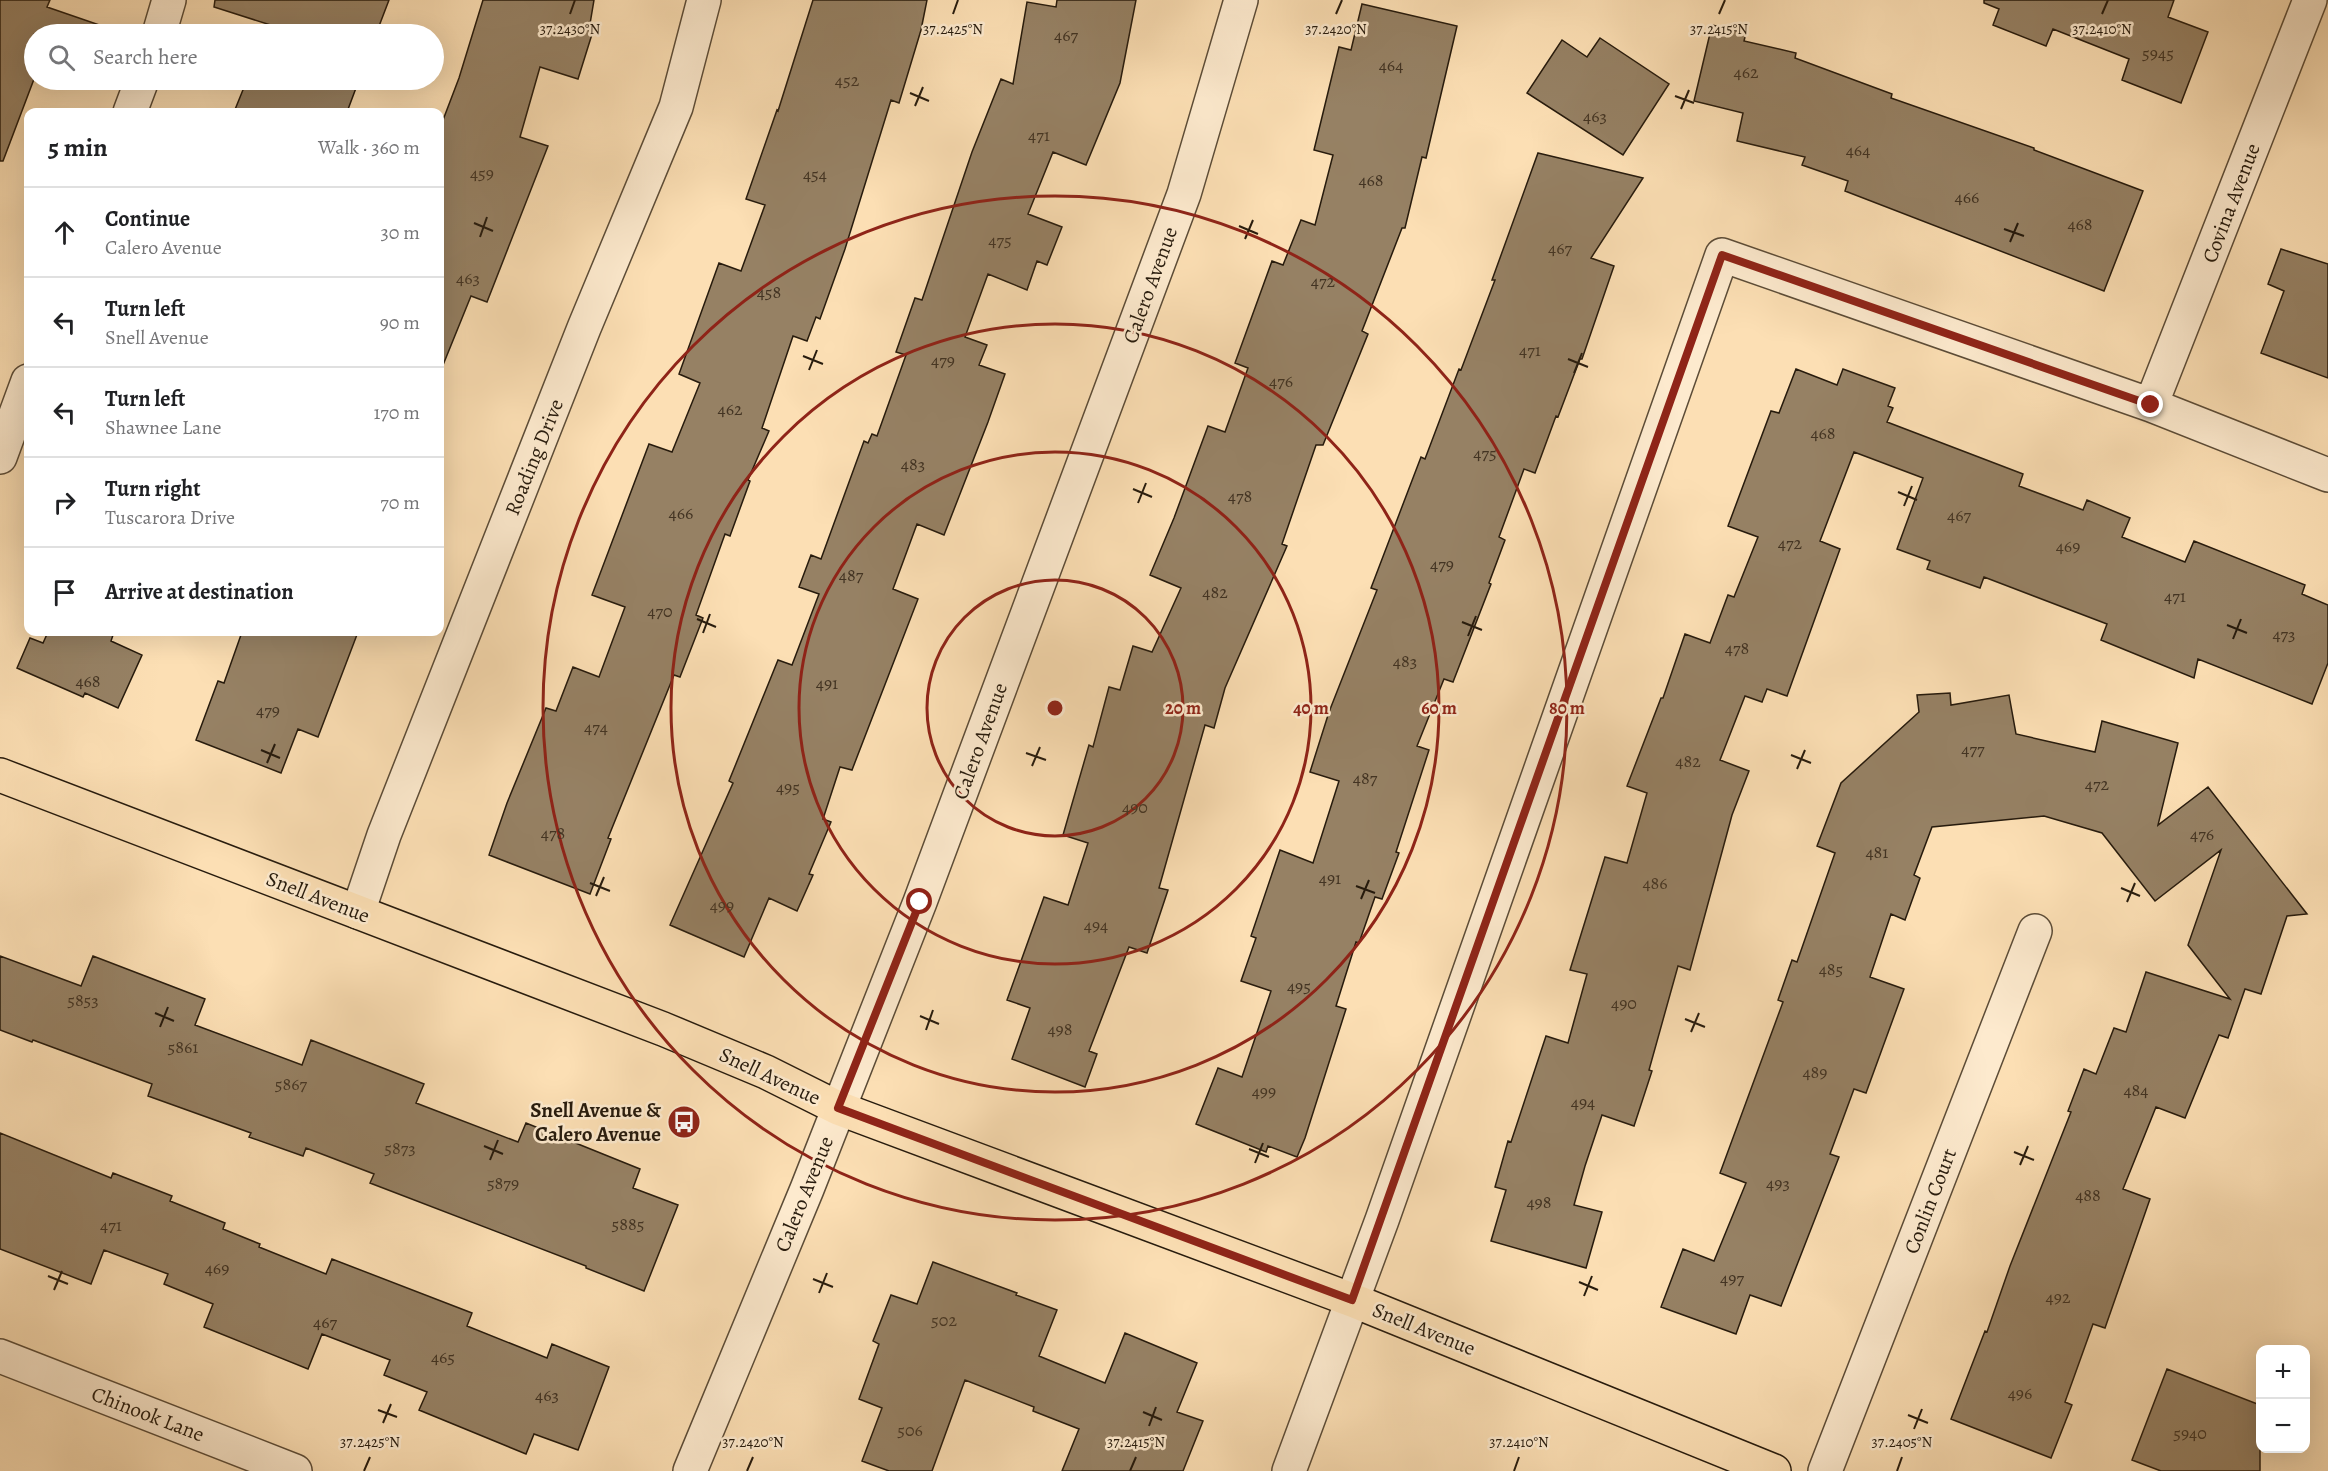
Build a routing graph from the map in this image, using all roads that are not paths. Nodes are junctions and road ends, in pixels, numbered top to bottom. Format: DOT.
graph roads {
  1 [pos="169,0"];
  2 [pos="704,0"];
  3 [pos="1241,0"];
  4 [pos="2310,0"];
  5 [pos="162,24"];
  6 [pos="138,90"];
  7 [pos="132,108"];
  8 [pos="24,392"];
  9 [pos="2151,405"];
  10 [pos="0,457"];
  11 [pos="2328,475"];
  12 [pos="0,775"];
  13 [pos="357,912"];
  14 [pos="2035,931"];
  15 [pos="838,1108"];
  16 [pos="1352,1300"];
  17 [pos="0,1356"];
  18 [pos="295,1471"];
  19 [pos="690,1471"];
  20 [pos="1288,1471"];
  21 [pos="1774,1471"];
  22 [pos="1825,1471"];
  1 -- 5 [label="street"];
  2 -- 13 [label="street, Roading Drive"];
  3 -- 15 [label="street, Calero Avenue"];
  4 -- 9 [label="street, Covina Avenue"];
  6 -- 7 [label="street"];
  8 -- 10 [label="street"];
  9 -- 11 [label="street"];
  9 -- 16 [label="street"];
  12 -- 13 [label="main road, Snell Avenue"];
  13 -- 15 [label="main road, Snell Avenue"];
  14 -- 22 [label="street, Conlin Court"];
  15 -- 16 [label="main road, Snell Avenue"];
  15 -- 19 [label="street, Calero Avenue"];
  16 -- 20 [label="street"];
  16 -- 21 [label="main road, Snell Avenue"];
  17 -- 18 [label="street, Chinook Lane"];
}
